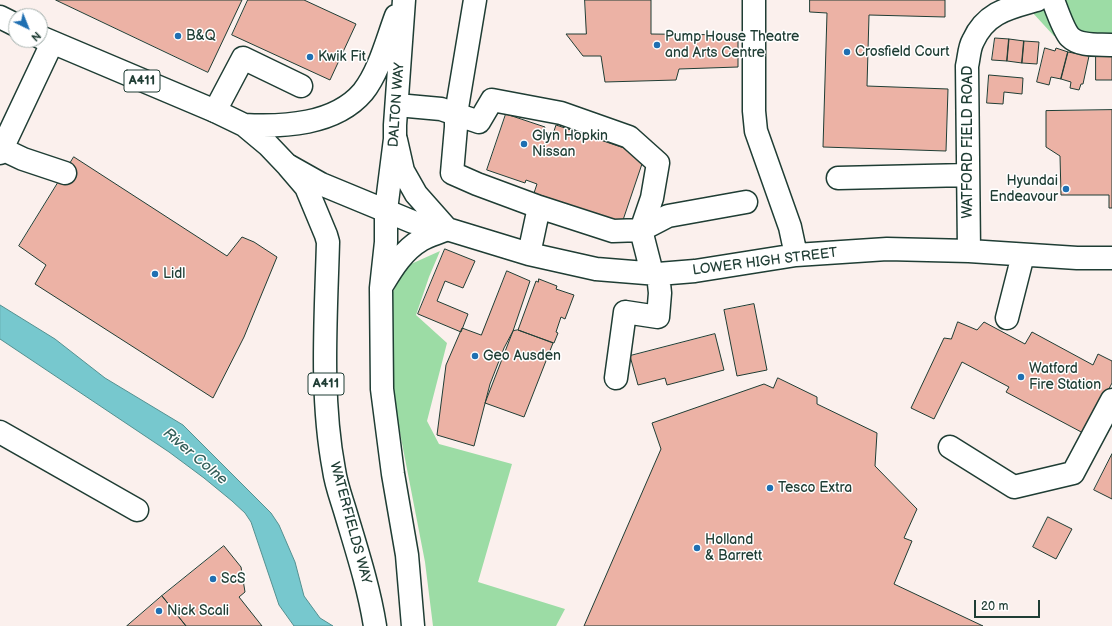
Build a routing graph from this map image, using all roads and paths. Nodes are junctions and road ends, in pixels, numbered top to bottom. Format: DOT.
graph roads {
  1 [pos="403,0"];
  2 [pos="475,0"];
  3 [pos="754,0"];
  4 [pos="1037,0"];
  5 [pos="1053,0"];
  6 [pos="1000,5"];
  7 [pos="48,41"];
  8 [pos="1112,45"];
  9 [pos="43,48"];
  10 [pos="301,86"];
  11 [pos="397,105"];
  12 [pos="215,111"];
  13 [pos="456,114"];
  14 [pos="244,125"];
  15 [pos="395,139"];
  16 [pos="1,151"];
  17 [pos="288,166"];
  18 [pos="65,173"];
  19 [pos="968,176"];
  20 [pos="838,178"];
  21 [pos="746,202"];
  22 [pos="539,207"];
  23 [pos="386,210"];
  24 [pos="447,229"];
  25 [pos="641,230"];
  26 [pos="969,251"];
  27 [pos="529,254"];
  28 [pos="1023,254"];
  29 [pos="796,255"];
  30 [pos="1112,258"];
  31 [pos="655,274"];
  32 [pos="381,288"];
  33 [pos="1007,318"];
  34 [pos="616,378"];
  35 [pos="1112,400"];
  36 [pos="0,432"];
  37 [pos="950,447"];
  38 [pos="137,510"];
  39 [pos="374,617"];
  40 [pos="413,626"];
  1 -- 11 [label="main road, DALTON WAY / A411"];
  1 -- 14 [label="main road, A411"];
  2 -- 13 [label="main road"];
  3 -- 29 [label="main road"];
  4 -- 6 [label="main road, WATFORD FIELD ROAD"];
  5 -- 8 [label="main road"];
  6 -- 19 [label="main road, WATFORD FIELD ROAD"];
  7 -- 12 [label="main road, LOWER HIGH STREET / A411"];
  9 -- 16 [label="main road"];
  10 -- 12 [label="main road"];
  11 -- 13 [label="main road"];
  11 -- 15 [label="main road, DALTON WAY / A411"];
  12 -- 14 [label="main road, LOWER HIGH STREET / A411"];
  13 -- 22 [label="main road"];
  13 -- 25 [label="main road"];
  14 -- 17 [label="main road, LOWER HIGH STREET / A411"];
  15 -- 23 [label="main road, DALTON WAY / A411"];
  15 -- 24 [label="main road"];
  16 -- 18 [label="main road"];
  17 -- 23 [label="main road, LOWER HIGH STREET"];
  17 -- 39 [label="main road, WATERFIELDS WAY / A411"];
  19 -- 20 [label="main road"];
  19 -- 26 [label="main road, WATFORD FIELD ROAD"];
  21 -- 25 [label="main road"];
  22 -- 25 [label="main road"];
  22 -- 27 [label="main road"];
  23 -- 24 [label="main road, LOWER HIGH STREET"];
  23 -- 32 [label="main road, A411"];
  24 -- 27 [label="main road, LOWER HIGH STREET"];
  24 -- 32 [label="main road"];
  25 -- 31 [label="main road"];
  26 -- 28 [label="main road, LOWER HIGH STREET"];
  26 -- 29 [label="main road, LOWER HIGH STREET"];
  27 -- 31 [label="main road, LOWER HIGH STREET"];
  28 -- 30 [label="main road, LOWER HIGH STREET"];
  28 -- 33 [label="main road"];
  29 -- 31 [label="main road, LOWER HIGH STREET"];
  31 -- 34 [label="main road"];
  32 -- 40 [label="main road, A411"];
  35 -- 37 [label="main road"];
  36 -- 38 [label="main road"];
}
